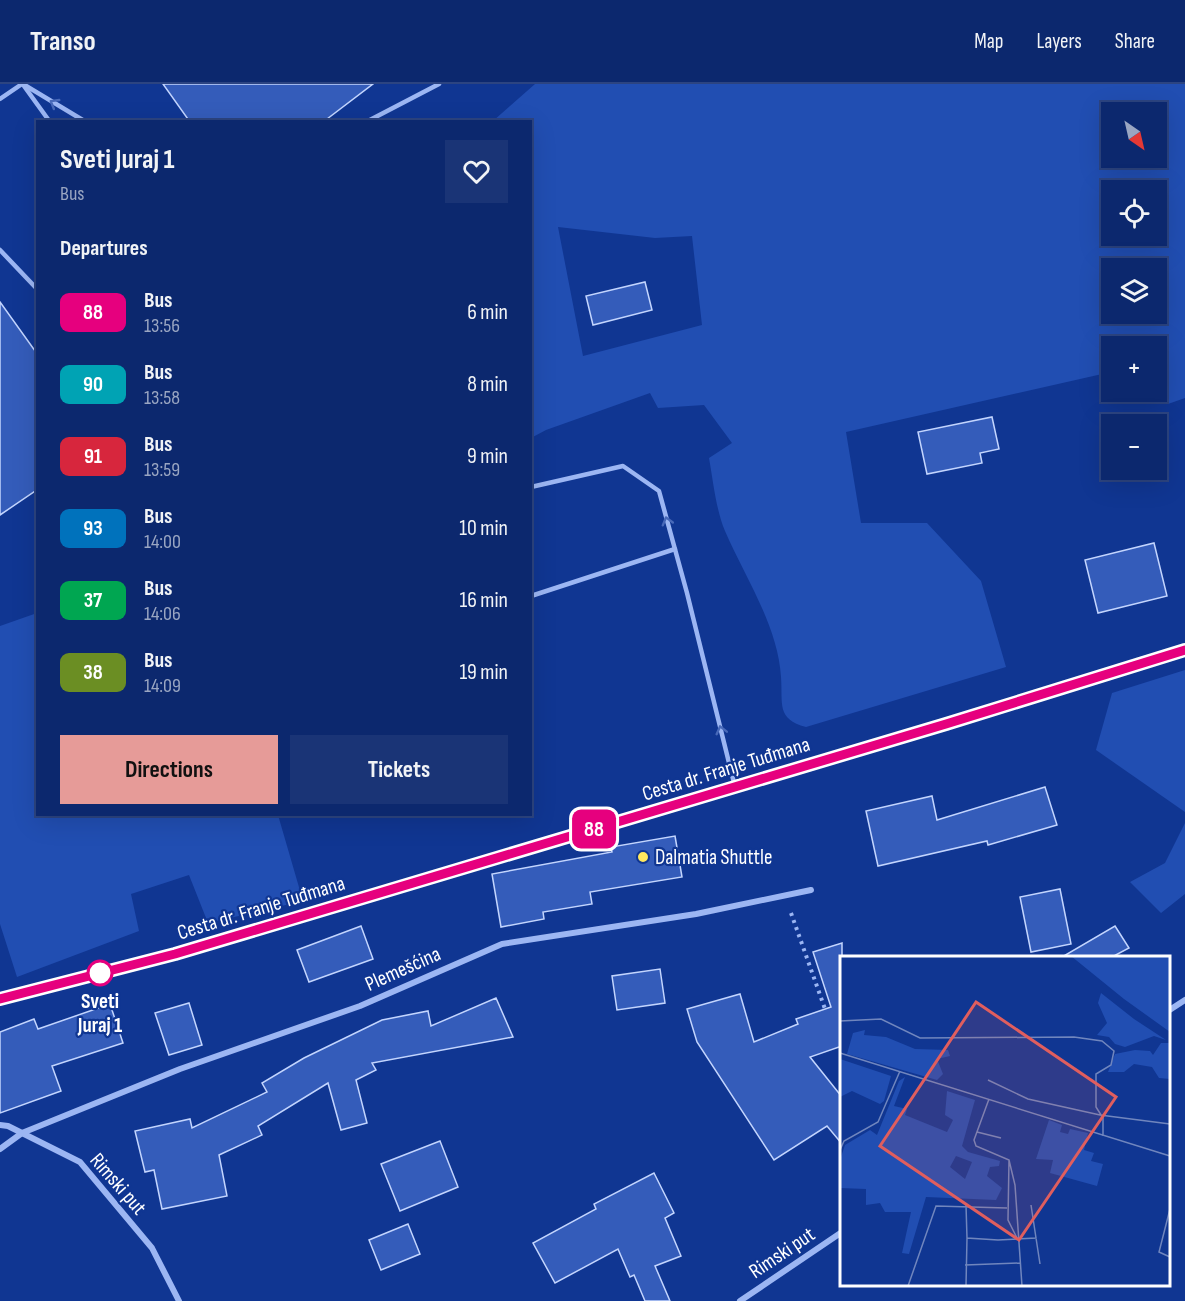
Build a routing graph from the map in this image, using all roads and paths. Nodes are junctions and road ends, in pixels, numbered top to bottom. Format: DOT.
graph roads {
  1 [pos="22,84"];
  2 [pos="439,84"];
  3 [pos="0,99"];
  4 [pos="49,120"];
  5 [pos="83,120"];
  6 [pos="370,120"];
  7 [pos="0,250"];
  8 [pos="36,288"];
  9 [pos="532,488"];
  10 [pos="675,549"];
  11 [pos="532,596"];
  12 [pos="1185,650"];
  13 [pos="735,787"];
  14 [pos="811,890"];
  15 [pos="785,896"];
  16 [pos="0,999"];
  17 [pos="1185,1000"];
  18 [pos="825,1009"];
  19 [pos="1170,1010"];
  20 [pos="0,1125"];
  21 [pos="22,1133"];
  22 [pos="0,1149"];
  23 [pos="840,1234"];
  24 [pos="179,1301"];
  25 [pos="740,1301"];
  1 -- 3 [label="lane"];
  1 -- 4 [label="lane"];
  5 -- 1 [label="lane, one-way"];
  2 -- 6 [label="lane"];
  7 -- 8 [label="lane"];
  10 -- 9 [label="lane, one-way"];
  10 -- 11 [label="lane"];
  13 -- 10 [label="lane, one-way"];
  12 -- 13 [label="main road, Cesta dr. Franje Tuđmana"];
  13 -- 16 [label="main road, Cesta dr. Franje Tuđmana"];
  14 -- 15 [label="street, Plemešćina"];
  15 -- 18 [label="path"];
  15 -- 21 [label="street, Plemešćina"];
  17 -- 19 [label="street"];
  20 -- 21 [label="street, Rimski put"];
  21 -- 22 [label="street, Plemešćina"];
  21 -- 24 [label="street, Rimski put"];
  23 -- 25 [label="street, Rimski put"];
}
